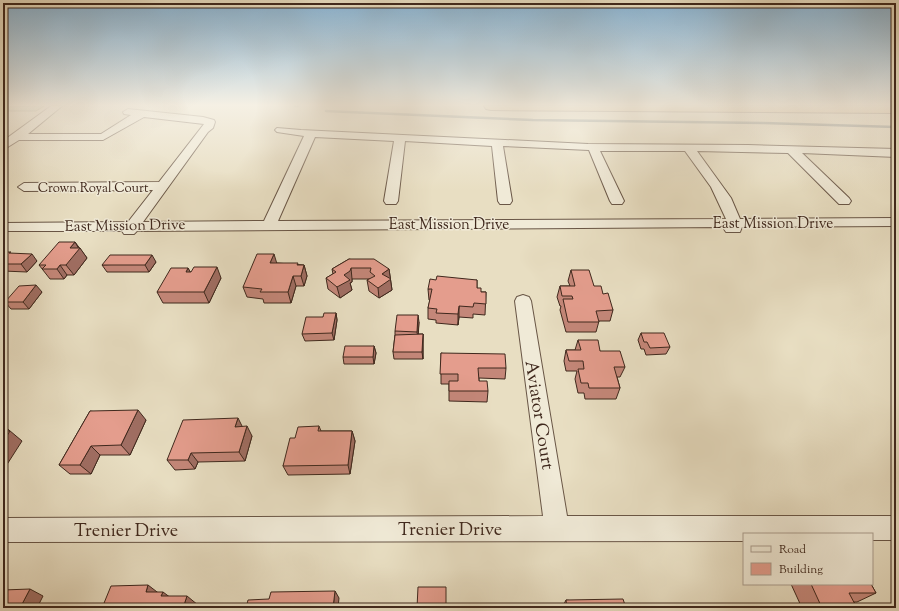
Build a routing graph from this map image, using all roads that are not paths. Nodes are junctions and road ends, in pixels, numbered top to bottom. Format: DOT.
graph roads {
  1 [pos="19,135"];
  2 [pos="107,135"];
  3 [pos="201,135"];
  4 [pos="310,135"];
  5 [pos="345,135"];
  6 [pos="16,137"];
  7 [pos="400,137"];
  8 [pos="497,143"];
  9 [pos="3,146"];
  10 [pos="593,147"];
  11 [pos="689,148"];
  12 [pos="792,150"];
  13 [pos="896,153"];
  14 [pos="163,186"];
  15 [pos="24,187"];
  16 [pos="391,201"];
  17 [pos="505,201"];
  18 [pos="844,201"];
  19 [pos="617,202"];
  20 [pos="896,222"];
  21 [pos="735,223"];
  22 [pos="270,224"];
  23 [pos="3,227"];
  24 [pos="130,230"];
  25 [pos="896,234"];
  26 [pos="617,235"];
  27 [pos="3,236"];
  28 [pos="523,301"];
  29 [pos="896,528"];
  30 [pos="558,529"];
  31 [pos="3,530"];
  1 -- 6 [label="street"];
  2 -- 6 [label="street"];
  3 -- 14 [label="street"];
  4 -- 22 [label="street"];
  5 -- 7 [label="street"];
  6 -- 9 [label="street"];
  7 -- 8 [label="street"];
  7 -- 16 [label="street"];
  8 -- 10 [label="street"];
  8 -- 17 [label="street"];
  10 -- 11 [label="street"];
  10 -- 19 [label="street"];
  11 -- 12 [label="street"];
  11 -- 21 [label="street"];
  12 -- 13 [label="street"];
  12 -- 18 [label="street"];
  14 -- 15 [label="street, Crown Royal Court"];
  14 -- 24 [label="street"];
  20 -- 21 [label="street, East Mission Drive"];
  21 -- 22 [label="street, East Mission Drive"];
  21 -- 26 [label="street"];
  22 -- 24 [label="street, East Mission Drive"];
  23 -- 24 [label="street, East Mission Drive"];
  24 -- 26 [label="street, East Mission Drive"];
  24 -- 27 [label="street, East Mission Drive"];
  25 -- 26 [label="street, East Mission Drive"];
  28 -- 30 [label="street, Aviator Court"];
  29 -- 30 [label="street, Trenier Drive"];
  30 -- 31 [label="street, Trenier Drive"];
}
